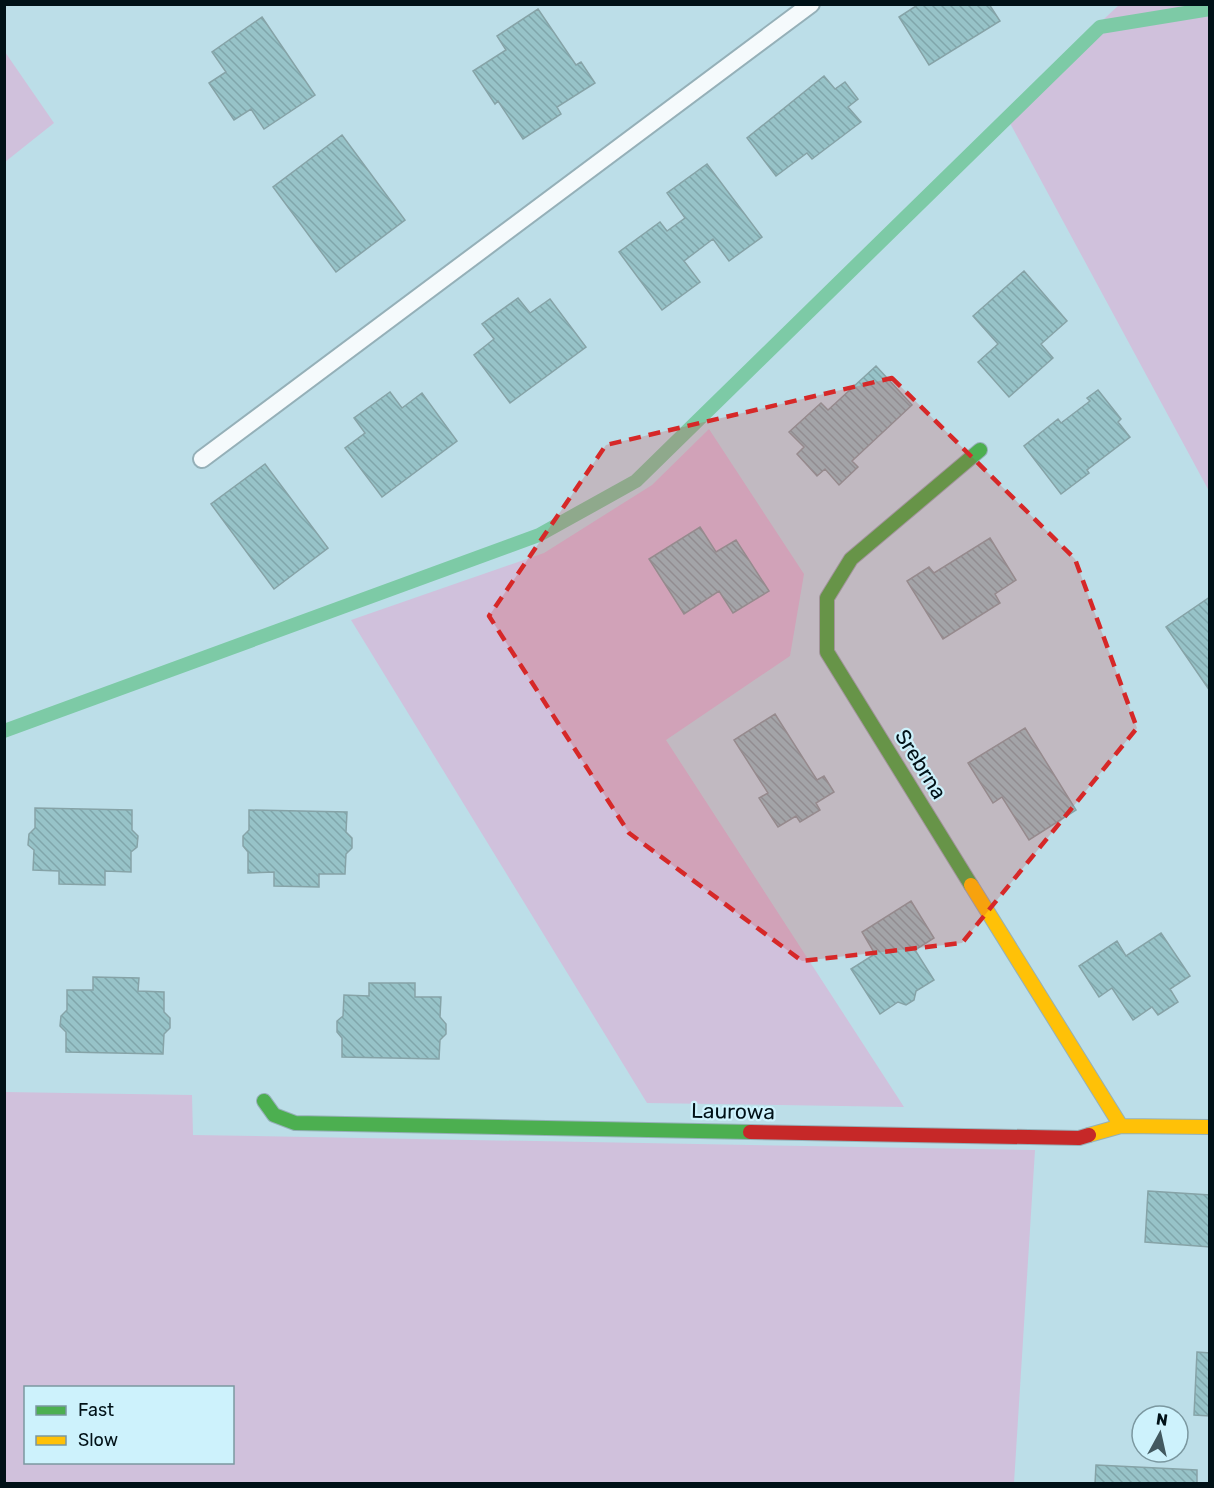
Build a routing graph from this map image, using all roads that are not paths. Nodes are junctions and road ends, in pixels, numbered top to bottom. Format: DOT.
graph roads {
  1 [pos="811,4"];
  2 [pos="980,450"];
  3 [pos="202,459"];
  4 [pos="264,1101"];
  5 [pos="1121,1126"];
  6 [pos="1209,1127"];
  1 -- 3 [label="lane"];
  2 -- 5 [label="street, Srebrna"];
  4 -- 5 [label="street, Laurowa"];
  5 -- 6 [label="street, Laurowa"];
}
